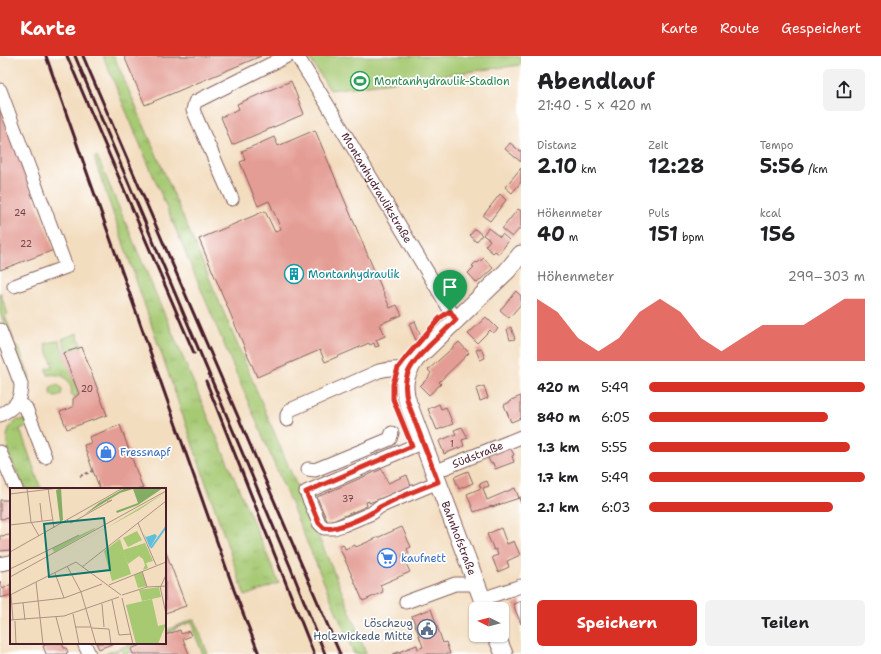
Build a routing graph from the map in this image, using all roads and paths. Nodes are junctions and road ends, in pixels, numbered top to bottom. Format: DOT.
graph roads {
  1 [pos="286,56"];
  2 [pos="296,56"];
  3 [pos="0,90"];
  4 [pos="232,199"];
  5 [pos="521,254"];
  6 [pos="14,286"];
  7 [pos="456,320"];
  8 [pos="0,330"];
  9 [pos="408,370"];
  10 [pos="17,403"];
  11 [pos="0,415"];
  12 [pos="287,420"];
  13 [pos="392,433"];
  14 [pos="521,437"];
  15 [pos="422,442"];
  16 [pos="0,452"];
  17 [pos="45,457"];
  18 [pos="308,469"];
  19 [pos="93,471"];
  20 [pos="80,476"];
  21 [pos="436,477"];
  22 [pos="16,488"];
  23 [pos="10,562"];
  24 [pos="0,564"];
  25 [pos="476,582"];
  26 [pos="521,586"];
  27 [pos="406,602"];
  28 [pos="483,602"];
  29 [pos="488,602"];
  30 [pos="499,642"];
  31 [pos="84,644"];
  32 [pos="89,654"];
  33 [pos="504,654"];
  1 -- 4 [label="street"];
  2 -- 7 [label="street, Montanhydraulikstraße"];
  3 -- 6 [label="street"];
  5 -- 7 [label="main road"];
  7 -- 9 [label="main road"];
  8 -- 10 [label="street"];
  9 -- 12 [label="street"];
  9 -- 15 [label="main road, Bahnhofstraße"];
  10 -- 11 [label="street"];
  10 -- 17 [label="street"];
  13 -- 18 [label="street"];
  14 -- 21 [label="street, Südstraße"];
  15 -- 21 [label="main road, Bahnhofstraße"];
  15 -- 21 [label="street, Südstraße"];
  16 -- 22 [label="street"];
  19 -- 20 [label="path"];
  21 -- 25 [label="main road, Bahnhofstraße"];
  23 -- 24 [label="street"];
  25 -- 27 [label="street"];
  25 -- 28 [label="main road, Bahnhofstraße"];
  26 -- 29 [label="street"];
  30 -- 33 [label="main road"];
  31 -- 32 [label="street"];
}
